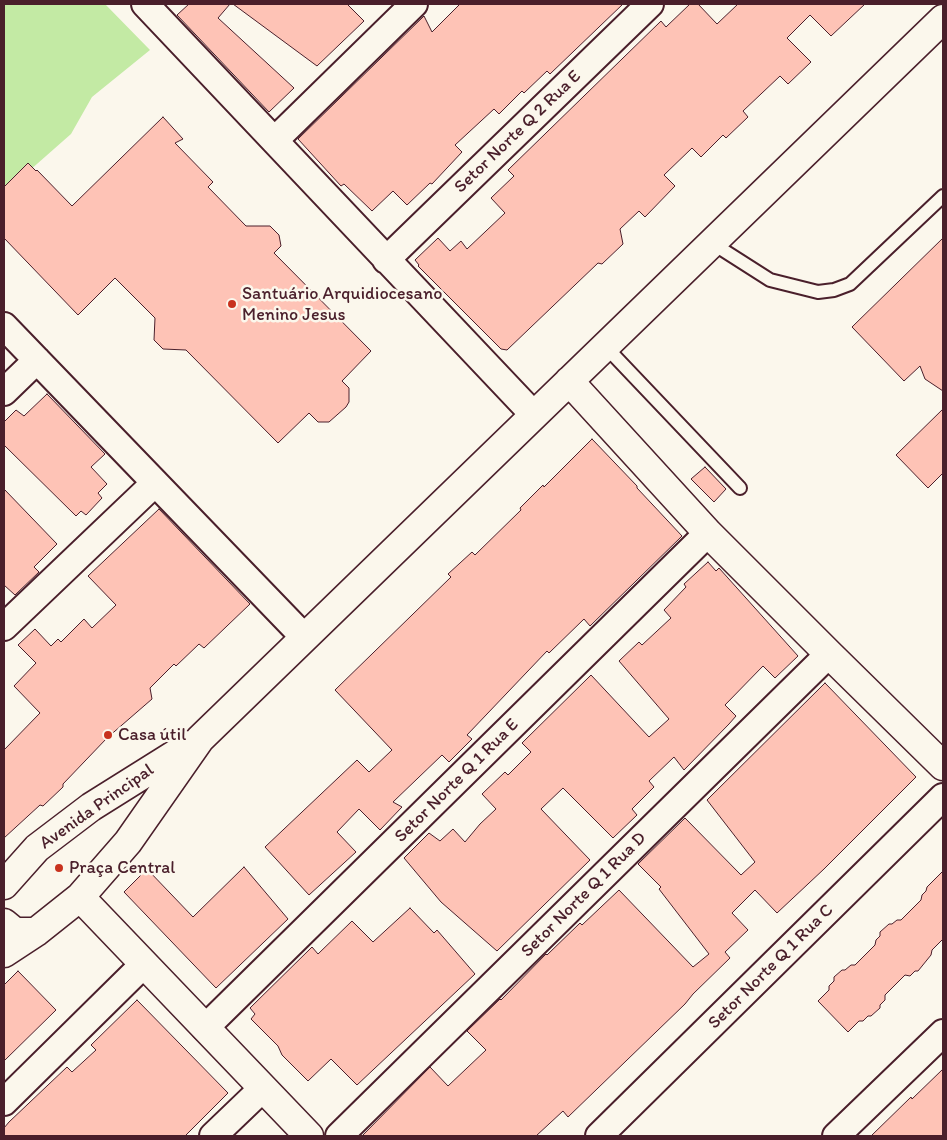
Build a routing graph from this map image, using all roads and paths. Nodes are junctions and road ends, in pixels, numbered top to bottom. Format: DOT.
graph roads {
  1 [pos="414,4"];
  2 [pos="650,4"];
  3 [pos="150,6"];
  4 [pos="943,19"];
  5 [pos="275,140"];
  6 [pos="943,196"];
  7 [pos="712,244"];
  8 [pos="386,260"];
  9 [pos="4,326"];
  10 [pos="605,346"];
  11 [pos="36,360"];
  12 [pos="568,381"];
  13 [pos="4,392"];
  14 [pos="534,415"];
  15 [pos="155,483"];
  16 [pos="740,488"];
  17 [pos="708,533"];
  18 [pos="4,627"];
  19 [pos="304,637"];
  20 [pos="829,654"];
  21 [pos="200,739"];
  22 [pos="943,766"];
  23 [pos="943,797"];
  24 [pos="91,807"];
  25 [pos="128,842"];
  26 [pos="4,885"];
  27 [pos="80,897"];
  28 [pos="4,923"];
  29 [pos="36,932"];
  30 [pos="4,953"];
  31 [pos="144,964"];
  32 [pos="205,1028"];
  33 [pos="943,1033"];
  34 [pos="263,1088"];
  35 [pos="4,1102"];
  36 [pos="212,1136"];
  37 [pos="309,1136"];
  38 [pos="339,1136"];
  39 [pos="599,1136"];
  40 [pos="836,1136"];
  1 -- 5 [label="street"];
  2 -- 8 [label="street, Setor Norte Q 2 Rua E"];
  3 -- 5 [label="street"];
  4 -- 7 [label="street"];
  5 -- 8 [label="street"];
  6 -- 7 [label="lane"];
  7 -- 10 [label="street"];
  8 -- 14 [label="street"];
  9 -- 11 [label="street"];
  10 -- 12 [label="street"];
  10 -- 16 [label="lane"];
  11 -- 13 [label="street"];
  11 -- 15 [label="street"];
  12 -- 14 [label="street"];
  12 -- 17 [label="street"];
  14 -- 19 [label="street"];
  15 -- 18 [label="street"];
  15 -- 19 [label="street"];
  17 -- 20 [label="street"];
  17 -- 32 [label="street, Setor Norte Q 1 Rua E"];
  19 -- 21 [label="street"];
  20 -- 22 [label="street"];
  20 -- 38 [label="street, Setor Norte Q 1 Rua D"];
  21 -- 24 [label="street, Avenida Principal"];
  21 -- 25 [label="street"];
  23 -- 39 [label="street, Setor Norte Q 1 Rua C"];
  24 -- 25 [label="street"];
  24 -- 26 [label="street, Avenida Principal"];
  25 -- 27 [label="street"];
  27 -- 29 [label="street"];
  27 -- 31 [label="street"];
  28 -- 29 [label="street"];
  29 -- 30 [label="street"];
  31 -- 32 [label="street"];
  31 -- 35 [label="street"];
  32 -- 34 [label="street"];
  33 -- 40 [label="street"];
  34 -- 36 [label="street"];
  34 -- 37 [label="street"];
}
